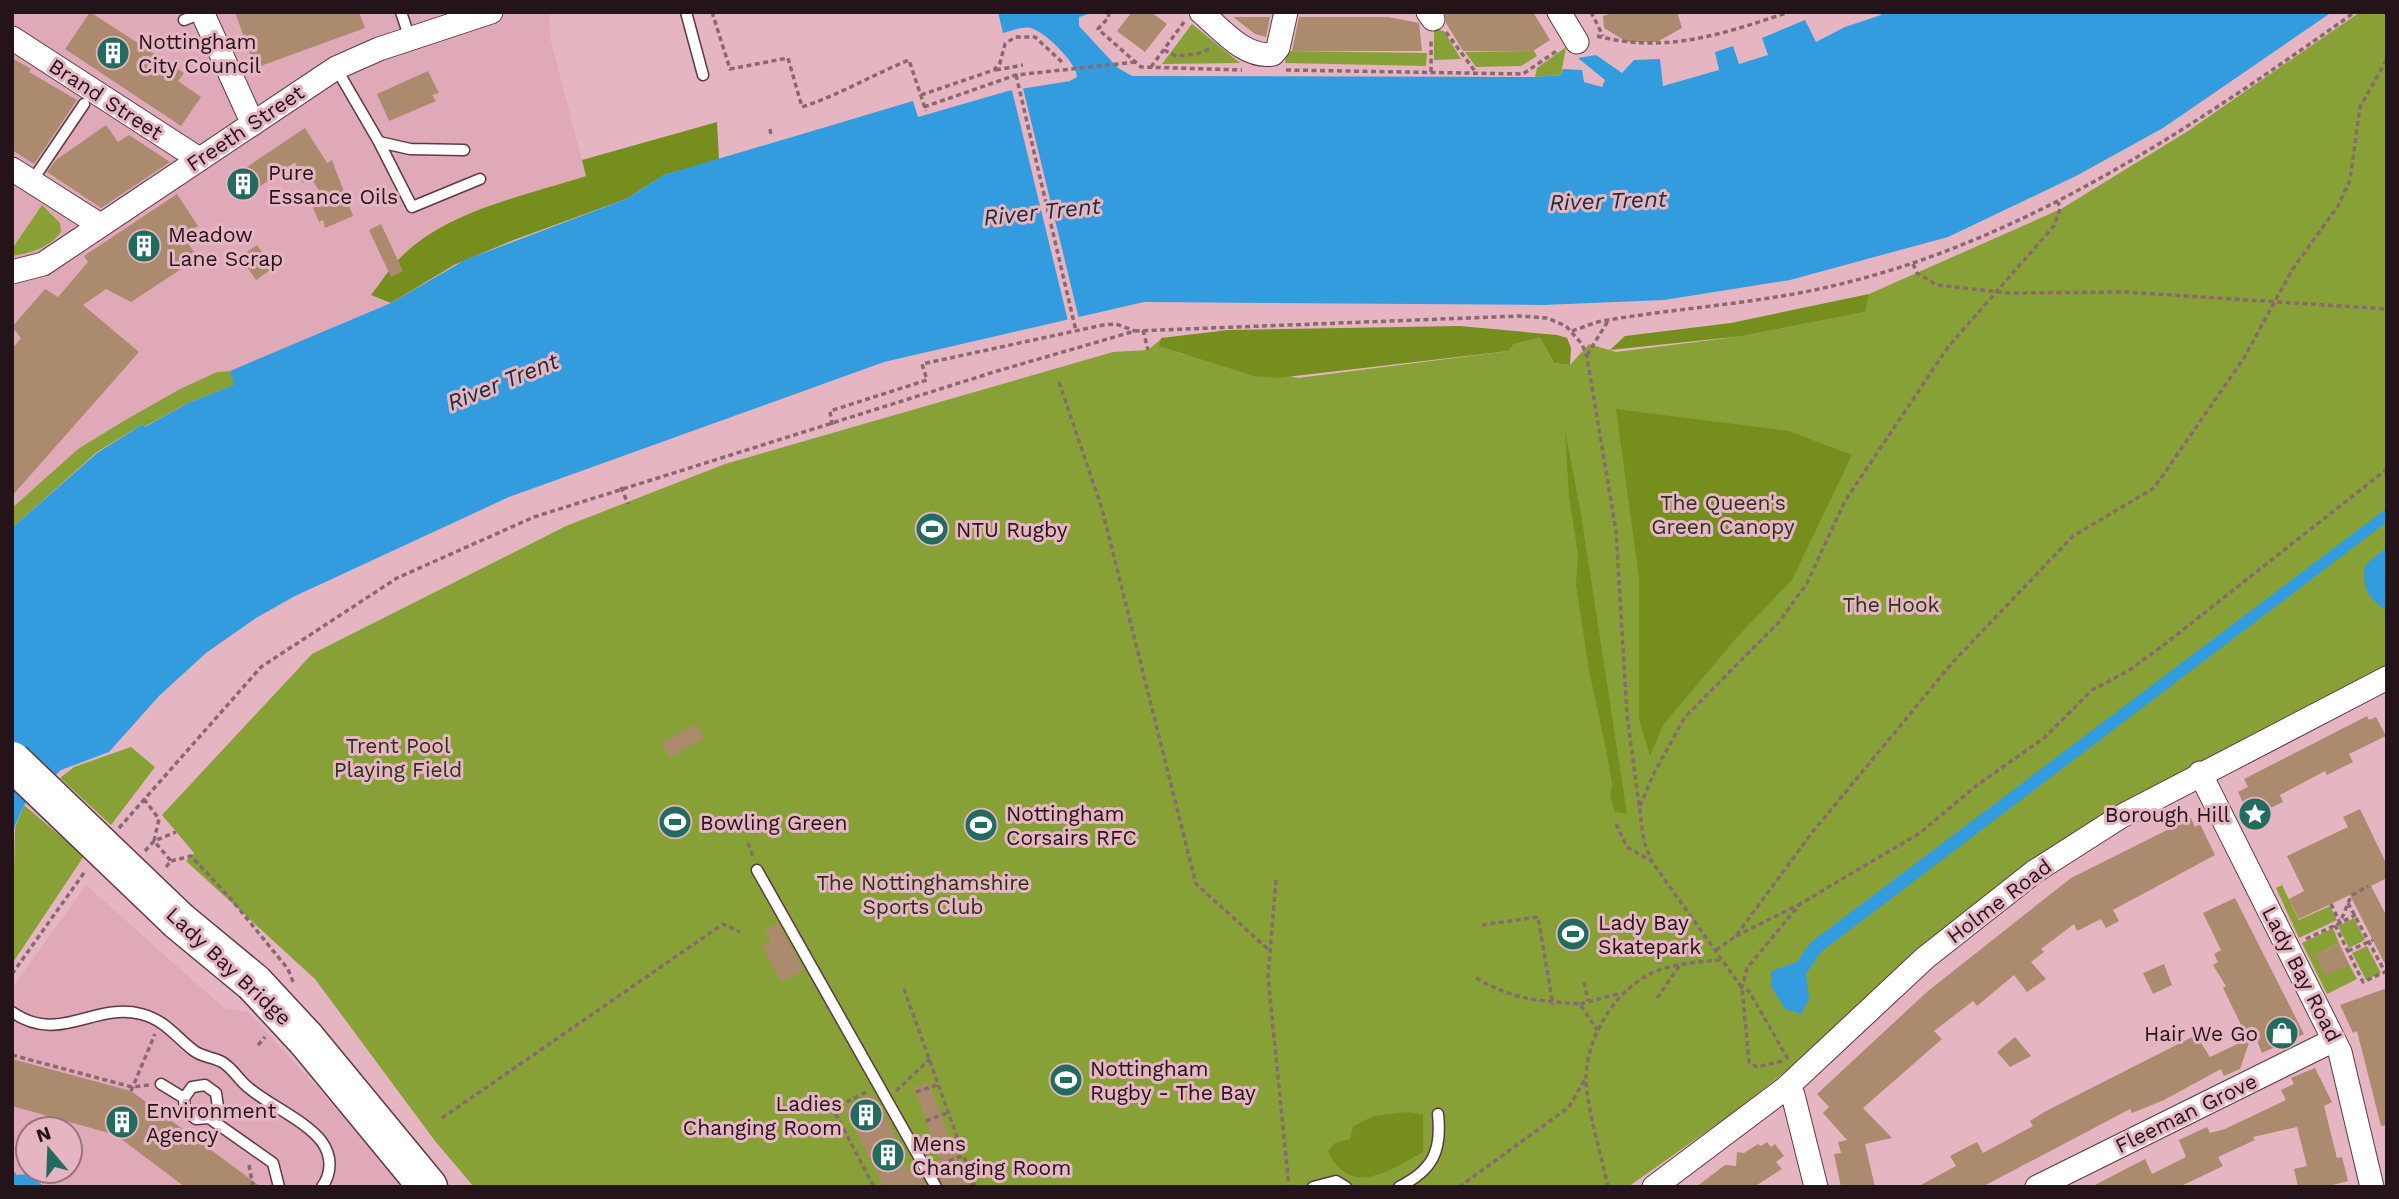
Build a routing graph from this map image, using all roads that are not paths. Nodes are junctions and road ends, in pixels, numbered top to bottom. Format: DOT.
graph roads {
  1 [pos="401,12"];
  2 [pos="491,12"];
  3 [pos="686,12"];
  4 [pos="1286,12"];
  5 [pos="1562,13"];
  6 [pos="1195,14"];
  7 [pos="196,15"];
  8 [pos="457,18"];
  9 [pos="12,38"];
  10 [pos="410,39"];
  11 [pos="1587,39"];
  12 [pos="336,68"];
  13 [pos="703,75"];
  14 [pos="84,104"];
  15 [pos="253,124"];
  16 [pos="379,142"];
  17 [pos="464,150"];
  18 [pos="200,159"];
  19 [pos="12,169"];
  20 [pos="480,179"];
  21 [pos="32,181"];
  22 [pos="100,225"];
  23 [pos="12,272"];
  24 [pos="2387,678"];
  25 [pos="12,761"];
  26 [pos="2200,773"];
  27 [pos="757,870"];
  28 [pos="12,1012"];
  29 [pos="2334,1040"];
  30 [pos="1792,1073"];
  31 [pos="161,1084"];
  32 [pos="184,1098"];
  33 [pos="1438,1114"];
  34 [pos="209,1118"];
  35 [pos="279,1187"];
  36 [pos="322,1187"];
  37 [pos="428,1187"];
  38 [pos="936,1187"];
  39 [pos="1313,1187"];
  40 [pos="1346,1187"];
  41 [pos="1399,1187"];
  42 [pos="1654,1187"];
  43 [pos="1816,1187"];
  44 [pos="2037,1187"];
  45 [pos="2372,1187"];
  1 -- 10 [label="lane"];
  2 -- 8 [label="street, Freeth Street"];
  3 -- 13 [label="lane"];
  4 -- 6 [label="street"];
  5 -- 11 [label="street"];
  7 -- 15 [label="street"];
  8 -- 10 [label="street, Freeth Street"];
  9 -- 18 [label="street, Brand Street"];
  10 -- 12 [label="street, Freeth Street"];
  12 -- 15 [label="street, Freeth Street"];
  12 -- 16 [label="lane"];
  14 -- 21 [label="lane"];
  15 -- 18 [label="street, Freeth Street"];
  16 -- 17 [label="lane"];
  16 -- 20 [label="lane"];
  18 -- 22 [label="street, Freeth Street"];
  19 -- 21 [label="street"];
  21 -- 22 [label="street"];
  22 -- 23 [label="street, Freeth Street"];
  24 -- 26 [label="street, Holme Road"];
  25 -- 37 [label="highway, Lady Bay Bridge, bridge"];
  26 -- 29 [label="street, Lady Bay Road"];
  26 -- 30 [label="street, Holme Road"];
  27 -- 38 [label="lane"];
  28 -- 36 [label="lane"];
  29 -- 44 [label="street, Fleeman Grove"];
  29 -- 45 [label="street, Lady Bay Road"];
  30 -- 42 [label="street, Holme Road"];
  30 -- 43 [label="street"];
  31 -- 32 [label="lane"];
  32 -- 34 [label="lane"];
  32 -- 34 [label="lane"];
  33 -- 41 [label="lane"];
  34 -- 35 [label="lane"];
  39 -- 40 [label="lane"];
}
